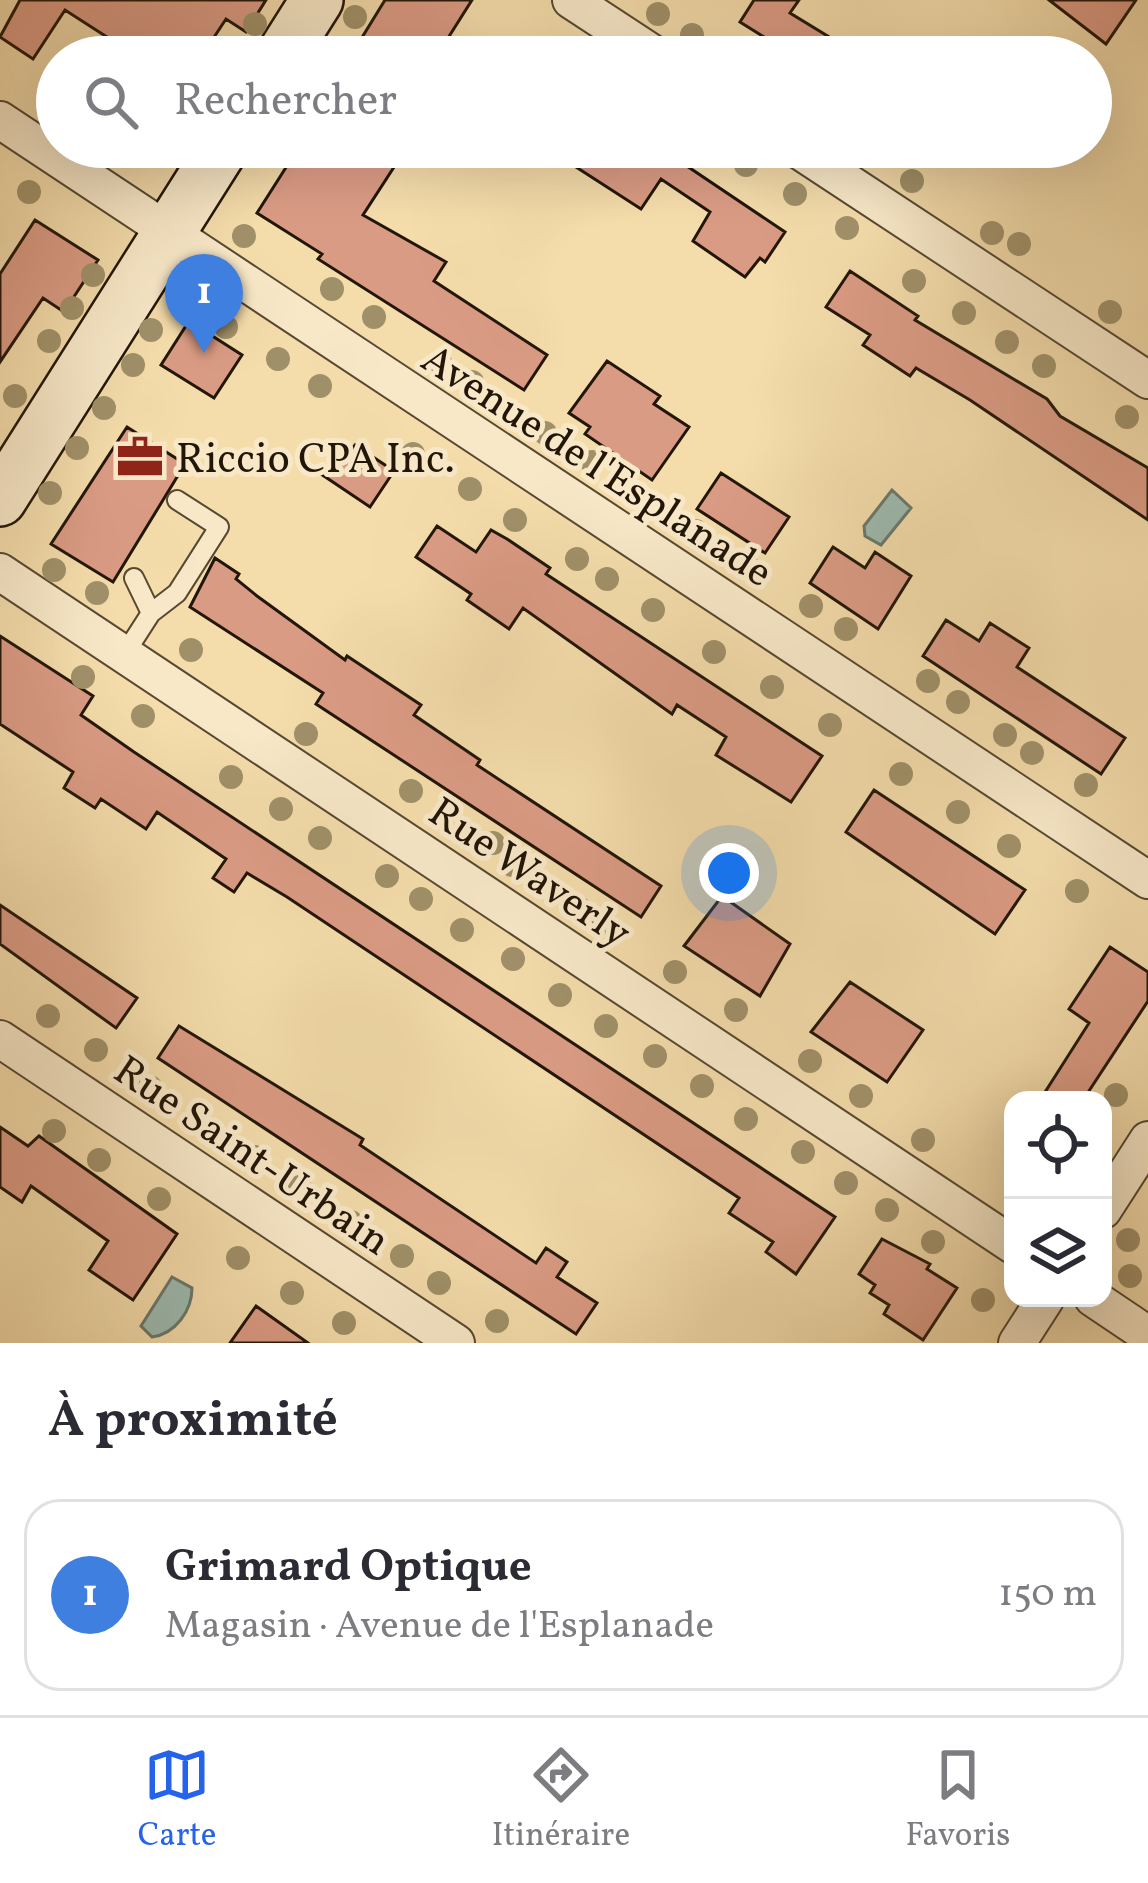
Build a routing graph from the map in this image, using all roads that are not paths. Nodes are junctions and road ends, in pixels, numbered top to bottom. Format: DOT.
graph roads {
  1 [pos="317,0"];
  2 [pos="572,0"];
  3 [pos="294,36"];
  4 [pos="626,36"];
  5 [pos="0,120"];
  6 [pos="36,144"];
  7 [pos="71,168"];
  8 [pos="211,168"];
  9 [pos="826,168"];
  10 [pos="169,235"];
  11 [pos="1148,380"];
  12 [pos="0,500"];
  13 [pos="177,500"];
  14 [pos="0,572"];
  15 [pos="134,578"];
  16 [pos="151,613"];
  17 [pos="124,655"];
  18 [pos="1148,880"];
  19 [pos="0,1039"];
  20 [pos="1148,1140"];
  21 [pos="1110,1199"];
  22 [pos="1004,1239"];
  23 [pos="1040,1307"];
  24 [pos="1106,1307"];
  25 [pos="1148,1335"];
  26 [pos="456,1343"];
  27 [pos="1017,1343"];
  1 -- 3 [label="street"];
  2 -- 4 [label="street"];
  5 -- 6 [label="street, Avenue de l'Esplanade"];
  7 -- 10 [label="street, Avenue de l'Esplanade"];
  8 -- 10 [label="street"];
  9 -- 11 [label="street"];
  10 -- 12 [label="street"];
  10 -- 18 [label="street, Avenue de l'Esplanade"];
  13 -- 16 [label="lane"];
  14 -- 17 [label="street, Rue Waverly"];
  15 -- 16 [label="lane"];
  16 -- 17 [label="lane"];
  17 -- 22 [label="street, Rue Waverly"];
  19 -- 26 [label="street, Rue Saint-Urbain"];
  20 -- 21 [label="street"];
  23 -- 27 [label="street"];
  24 -- 25 [label="street"];
}
